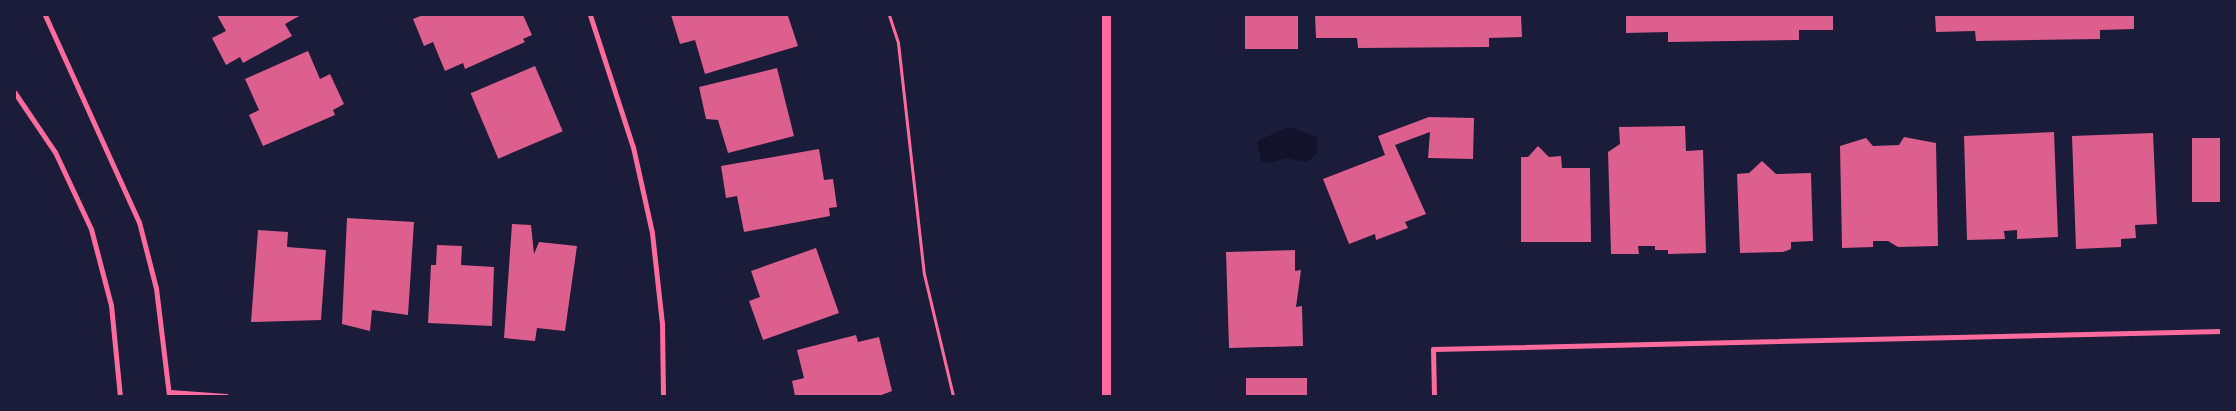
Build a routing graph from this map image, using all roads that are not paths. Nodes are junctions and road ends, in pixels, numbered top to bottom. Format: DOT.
graph roads {
  1 [pos="45,15"];
  2 [pos="590,15"];
  3 [pos="1106,15"];
  4 [pos="15,93"];
  5 [pos="2221,331"];
  6 [pos="170,394"];
  7 [pos="120,396"];
  8 [pos="226,396"];
  9 [pos="663,396"];
  10 [pos="1106,396"];
  11 [pos="1434,396"];
  1 -- 6 [label="street"];
  2 -- 9 [label="street"];
  3 -- 10 [label="street"];
  4 -- 7 [label="street"];
  5 -- 11 [label="street"];
  6 -- 8 [label="street"];
}
